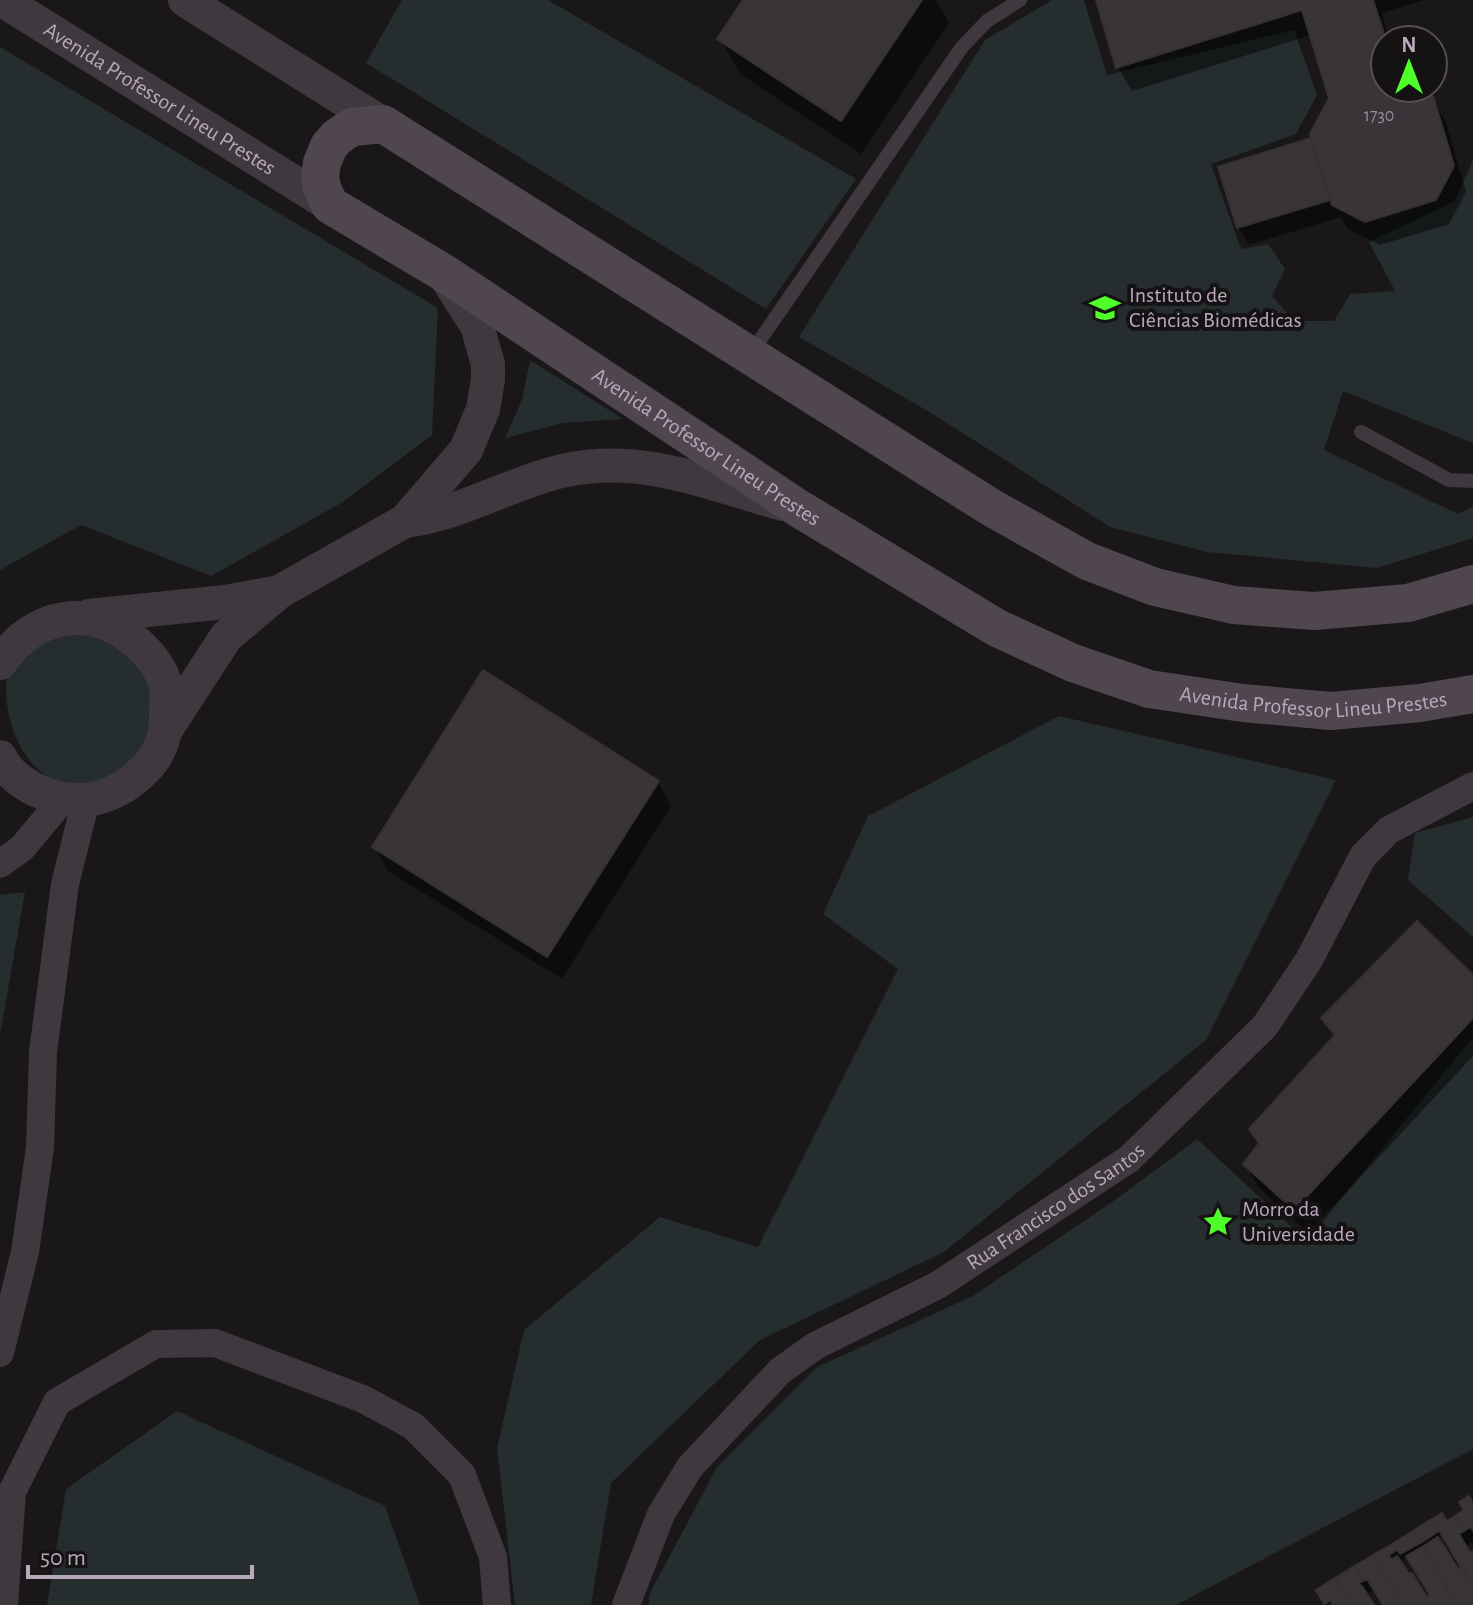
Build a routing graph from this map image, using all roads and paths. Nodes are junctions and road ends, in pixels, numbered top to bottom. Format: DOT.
graph roads {
  1 [pos="2,0"];
  2 [pos="185,0"];
  3 [pos="1020,0"];
  4 [pos="383,124"];
  5 [pos="330,205"];
  6 [pos="444,273"];
  7 [pos="749,356"];
  8 [pos="1361,432"];
  9 [pos="1473,481"];
  10 [pos="798,508"];
  11 [pos="405,521"];
  12 [pos="1473,584"];
  13 [pos="279,592"];
  14 [pos="85,616"];
  15 [pos="4,655"];
  16 [pos="1473,694"];
  17 [pos="167,728"];
  18 [pos="0,757"];
  19 [pos="1473,786"];
  20 [pos="0,789"];
  21 [pos="68,799"];
  22 [pos="0,864"];
  23 [pos="0,1353"];
  24 [pos="4,1605"];
  25 [pos="497,1605"];
  26 [pos="626,1605"];
  1 -- 5 [label="street, Avenida Professor Lineu Prestes"];
  2 -- 4 [label="street"];
  3 -- 7 [label="lane"];
  4 -- 5 [label="main road"];
  4 -- 7 [label="main road"];
  5 -- 6 [label="main road, Avenida Professor Lineu Prestes"];
  6 -- 10 [label="main road, Avenida Professor Lineu Prestes"];
  6 -- 11 [label="street"];
  7 -- 12 [label="main road"];
  8 -- 9 [label="lane"];
  10 -- 11 [label="street"];
  10 -- 16 [label="main road, Avenida Professor Lineu Prestes"];
  11 -- 13 [label="street"];
  13 -- 14 [label="street"];
  13 -- 17 [label="street"];
  14 -- 15 [label="street"];
  14 -- 17 [label="street"];
  17 -- 21 [label="street"];
  18 -- 21 [label="street"];
  19 -- 26 [label="street, Rua Francisco dos Santos"];
  20 -- 21 [label="street"];
  21 -- 22 [label="street"];
  21 -- 23 [label="street"];
  24 -- 25 [label="street"];
}
